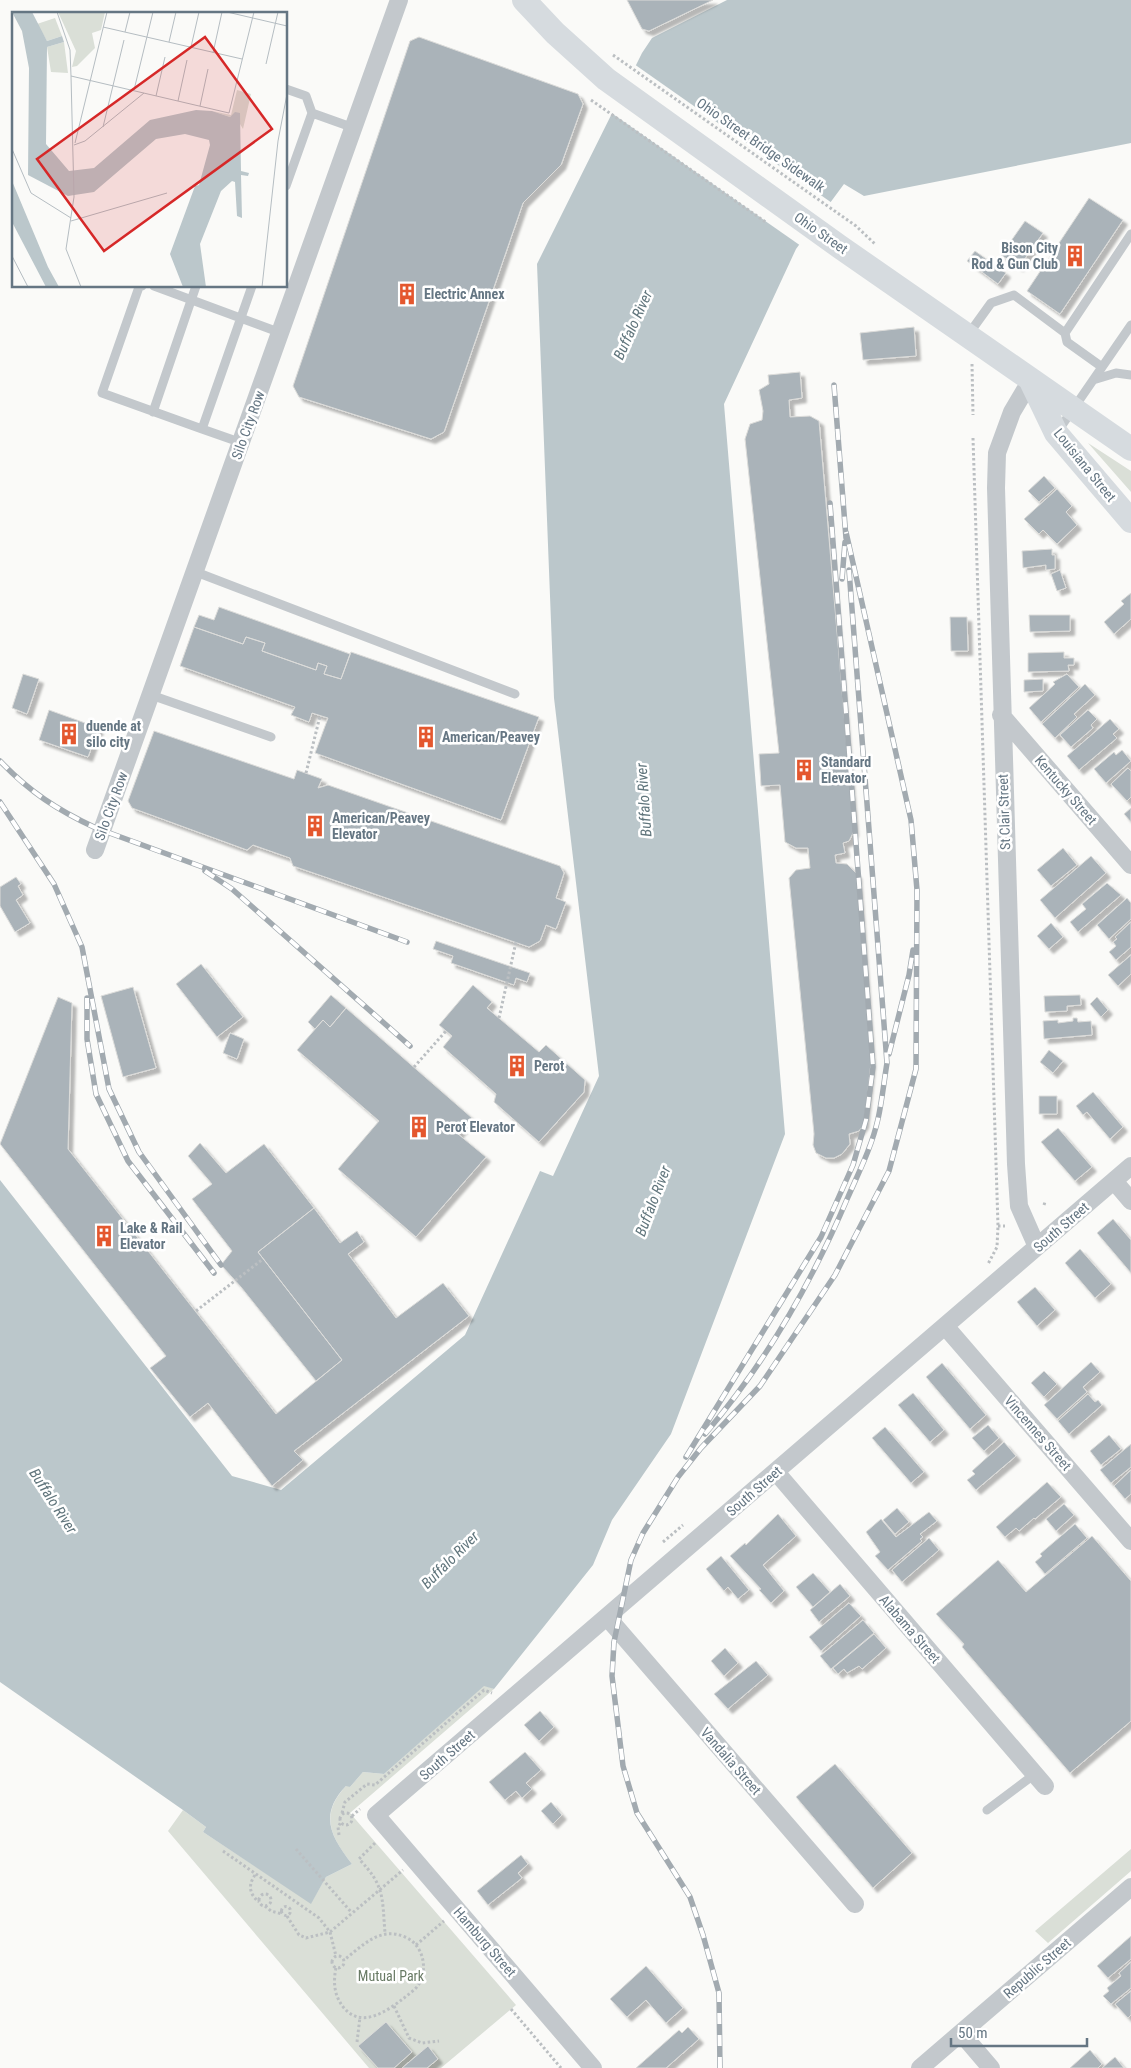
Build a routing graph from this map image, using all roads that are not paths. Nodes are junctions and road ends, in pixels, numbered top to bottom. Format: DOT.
graph roads {
  1 [pos="399,0"];
  2 [pos="524,0"];
  3 [pos="288,90"];
  4 [pos="312,113"];
  5 [pos="354,128"];
  6 [pos="288,180"];
  7 [pos="1131,234"];
  8 [pos="139,288"];
  9 [pos="159,288"];
  10 [pos="195,288"];
  11 [pos="251,288"];
  12 [pos="191,300"];
  13 [pos="241,317"];
  14 [pos="1131,325"];
  15 [pos="282,333"];
  16 [pos="1064,333"];
  17 [pos="967,335"];
  18 [pos="1102,367"];
  19 [pos="1131,375"];
  20 [pos="1030,380"];
  21 [pos="1093,380"];
  22 [pos="1072,410"];
  23 [pos="154,412"];
  24 [pos="202,429"];
  25 [pos="1056,433"];
  26 [pos="242,443"];
  27 [pos="1131,449"];
  28 [pos="1131,521"];
  29 [pos="196,572"];
  30 [pos="515,694"];
  31 [pos="151,695"];
  32 [pos="1001,715"];
  33 [pos="271,737"];
  34 [pos="95,850"];
  35 [pos="1131,865"];
  36 [pos="1131,1166"];
  37 [pos="1114,1181"];
  38 [pos="1131,1201"];
  39 [pos="1037,1247"];
  40 [pos="945,1326"];
  41 [pos="776,1472"];
  42 [pos="1131,1541"];
  43 [pos="607,1617"];
  44 [pos="1040,1780"];
  45 [pos="987,1810"];
  46 [pos="376,1815"];
  47 [pos="1131,1887"];
  48 [pos="855,1904"];
  49 [pos="961,2033"];
  50 [pos="593,2068"];
  51 [pos="920,2068"];
  52 [pos="991,2068"];
  1 -- 5 [label="street, Silo City Row"];
  2 -- 17 [label="street, Ohio Street"];
  3 -- 4 [label="lane"];
  4 -- 5 [label="lane"];
  4 -- 6 [label="lane"];
  5 -- 15 [label="street, Silo City Row"];
  7 -- 16 [label="lane"];
  8 -- 23 [label="lane"];
  9 -- 12 [label="lane"];
  10 -- 12 [label="lane"];
  11 -- 13 [label="lane"];
  12 -- 13 [label="lane"];
  12 -- 23 [label="lane"];
  13 -- 15 [label="lane"];
  13 -- 24 [label="lane"];
  14 -- 18 [label="lane"];
  15 -- 26 [label="street, Silo City Row"];
  16 -- 17 [label="lane"];
  16 -- 18 [label="lane"];
  17 -- 20 [label="street, Ohio Street"];
  18 -- 21 [label="lane"];
  19 -- 21 [label="lane"];
  20 -- 22 [label="street, Ohio Street"];
  20 -- 25 [label="street, Louisiana Street"];
  20 -- 32 [label="street, St Clair Street"];
  21 -- 22 [label="lane"];
  22 -- 25 [label="lane"];
  22 -- 27 [label="street, Ohio Street"];
  23 -- 24 [label="lane"];
  24 -- 26 [label="lane"];
  25 -- 28 [label="street, Louisiana Street"];
  26 -- 29 [label="street, Silo City Row"];
  29 -- 30 [label="lane"];
  29 -- 31 [label="street, Silo City Row"];
  31 -- 33 [label="lane"];
  31 -- 34 [label="street, Silo City Row"];
  32 -- 35 [label="street, Kentucky Street"];
  32 -- 39 [label="street, St Clair Street"];
  36 -- 37 [label="street, South Street"];
  37 -- 38 [label="street"];
  37 -- 39 [label="street, South Street"];
  39 -- 40 [label="street, South Street"];
  40 -- 41 [label="street, South Street"];
  40 -- 42 [label="street, Vincennes Street"];
  41 -- 43 [label="street, South Street"];
  41 -- 44 [label="street, Alabama Street"];
  43 -- 46 [label="street, South Street"];
  43 -- 48 [label="street, Vandalia Street"];
  44 -- 45 [label="lane"];
  46 -- 50 [label="street, Hamburg Street"];
  47 -- 49 [label="street, Republic Street"];
  49 -- 51 [label="street, Republic Street"];
  49 -- 52 [label="street"];
}
